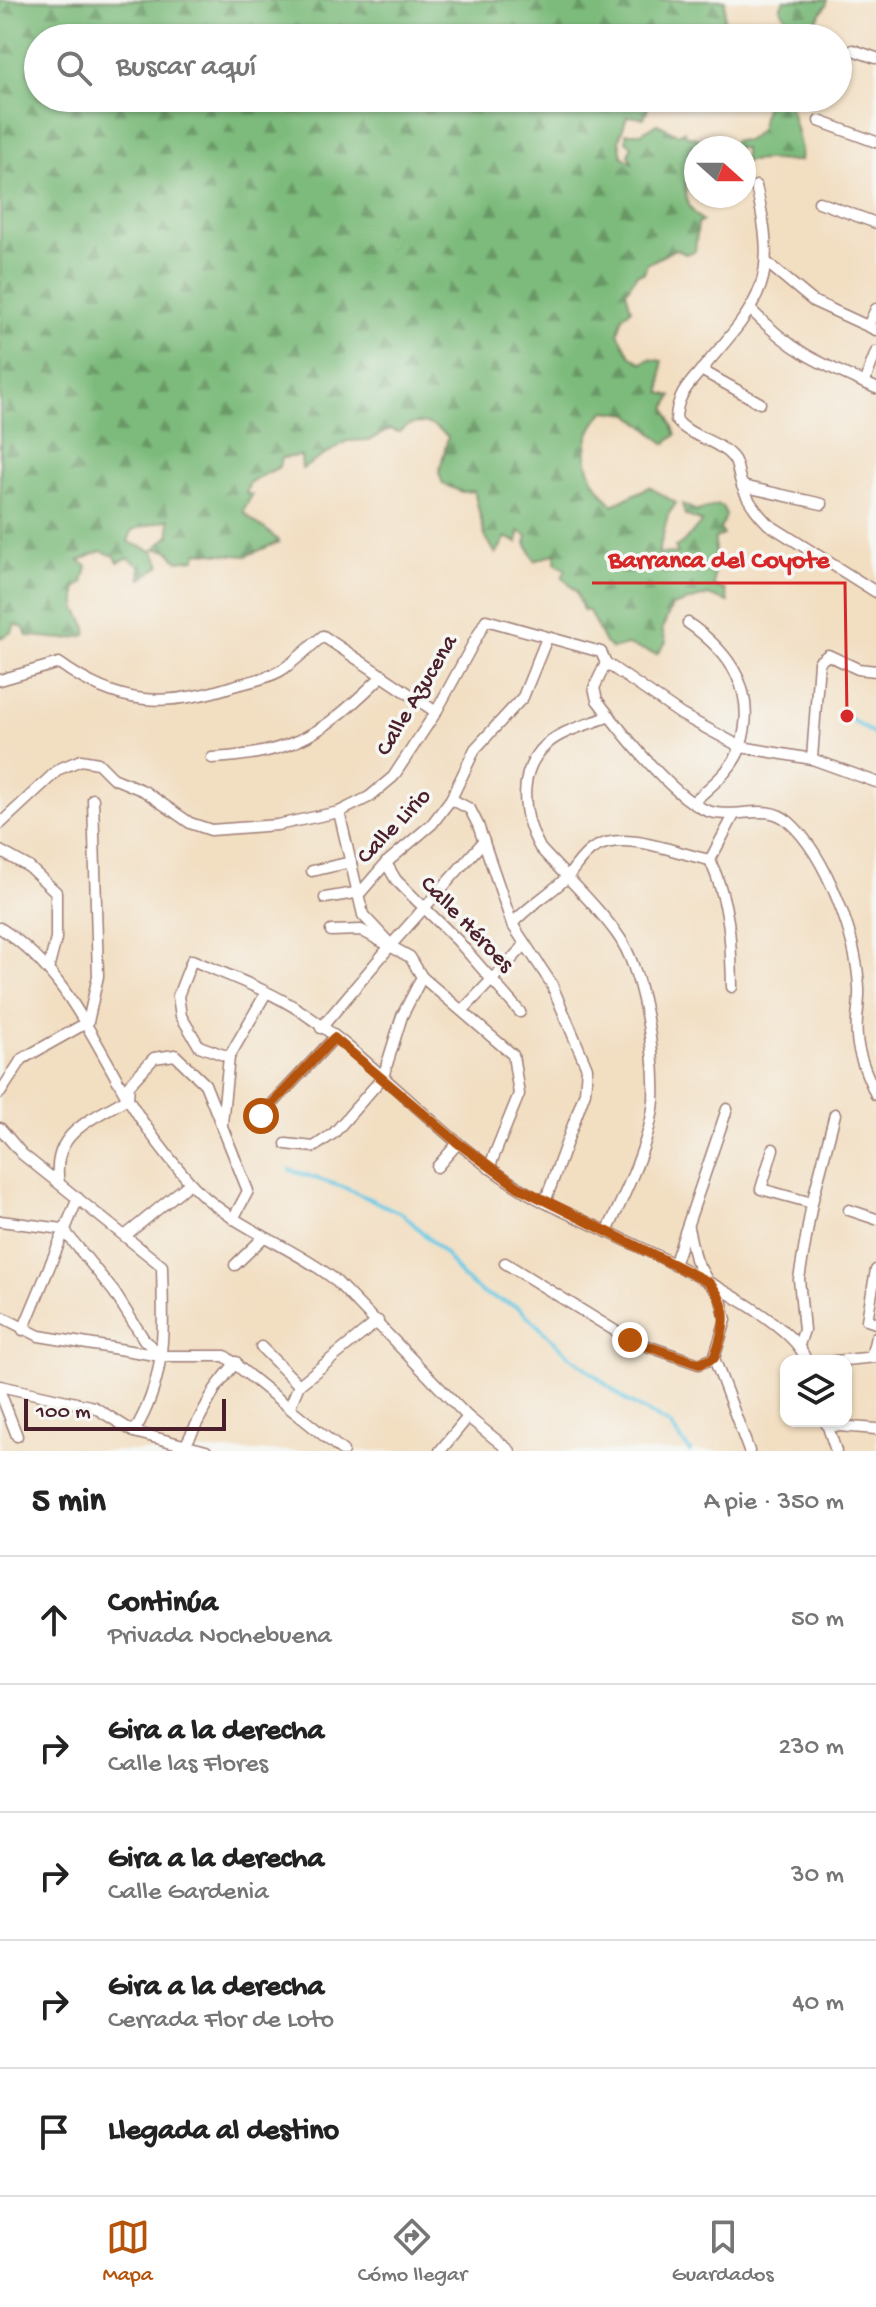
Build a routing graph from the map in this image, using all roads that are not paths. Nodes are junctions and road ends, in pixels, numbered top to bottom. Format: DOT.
graph roads {
  1 [pos="853,50"];
  2 [pos="876,58"];
  3 [pos="819,121"];
  4 [pos="876,142"];
  5 [pos="756,186"];
  6 [pos="819,202"];
  7 [pos="876,223"];
  8 [pos="766,262"];
  9 [pos="876,309"];
  10 [pos="752,311"];
  11 [pos="872,328"];
  12 [pos="876,352"];
  13 [pos="701,370"];
  14 [pos="864,383"];
  15 [pos="876,388"];
  16 [pos="760,403"];
  17 [pos="742,486"];
  18 [pos="822,504"];
  19 [pos="876,592"];
  20 [pos="688,623"];
  21 [pos="547,638"];
  22 [pos="606,663"];
  23 [pos="876,671"];
  24 [pos="383,675"];
  25 [pos="0,680"];
  26 [pos="436,712"];
  27 [pos="610,716"];
  28 [pos="741,747"];
  29 [pos="212,758"];
  30 [pos="812,759"];
  31 [pos="876,782"];
  32 [pos="93,799"];
  33 [pos="451,799"];
  34 [pos="693,802"];
  35 [pos="339,812"];
  36 [pos="733,817"];
  37 [pos="0,824"];
  38 [pos="484,841"];
  39 [pos="0,851"];
  40 [pos="710,860"];
  41 [pos="351,862"];
  42 [pos="386,863"];
  43 [pos="312,871"];
  44 [pos="566,878"];
  45 [pos="361,892"];
  46 [pos="325,898"];
  47 [pos="423,908"];
  48 [pos="512,924"];
  49 [pos="0,928"];
  50 [pos="331,931"];
  51 [pos="391,945"];
  52 [pos="524,946"];
  53 [pos="48,970"];
  54 [pos="422,977"];
  55 [pos="492,979"];
  56 [pos="732,987"];
  57 [pos="266,993"];
  58 [pos="463,1010"];
  59 [pos="520,1012"];
  60 [pos="88,1022"];
  61 [pos="321,1028"];
  62 [pos="334,1038"];
  63 [pos="229,1057"];
  64 [pos="383,1077"];
  65 [pos="0,1093"];
  66 [pos="876,1095"];
  67 [pos="128,1098"];
  68 [pos="727,1109"];
  69 [pos="835,1114"];
  70 [pos="261,1116"];
  71 [pos="0,1128"];
  72 [pos="222,1129"];
  73 [pos="458,1143"];
  74 [pos="286,1144"];
  75 [pos="773,1149"];
  76 [pos="437,1167"];
  77 [pos="489,1168"];
  78 [pos="59,1183"];
  79 [pos="190,1183"];
  80 [pos="78,1198"];
  81 [pos="545,1202"];
  82 [pos="812,1203"];
  83 [pos="849,1210"];
  84 [pos="233,1219"];
  85 [pos="876,1219"];
  86 [pos="0,1221"];
  87 [pos="688,1228"];
  88 [pos="63,1229"];
  89 [pos="607,1232"];
  90 [pos="126,1235"];
  91 [pos="263,1238"];
  92 [pos="505,1263"];
  93 [pos="235,1265"];
  94 [pos="674,1265"];
  95 [pos="876,1270"];
  96 [pos="708,1282"];
  97 [pos="0,1316"];
  98 [pos="378,1321"];
  99 [pos="876,1323"];
  100 [pos="23,1330"];
  101 [pos="876,1337"];
  102 [pos="799,1345"];
  103 [pos="261,1347"];
  104 [pos="803,1355"];
  105 [pos="163,1356"];
  106 [pos="874,1357"];
  107 [pos="714,1358"];
  108 [pos="852,1359"];
  109 [pos="236,1362"];
  110 [pos="299,1385"];
  111 [pos="0,1386"];
  112 [pos="0,1392"];
  113 [pos="290,1406"];
  114 [pos="468,1417"];
  115 [pos="852,1426"];
  116 [pos="828,1427"];
  117 [pos="876,1429"];
  118 [pos="134,1432"];
  119 [pos="17,1436"];
  120 [pos="185,1446"];
  121 [pos="337,1449"];
  122 [pos="206,1451"];
  123 [pos="440,1451"];
  124 [pos="510,1451"];
  125 [pos="749,1451"];
  126 [pos="836,1451"];
  1 -- 2 [label="street"];
  3 -- 4 [label="street"];
  5 -- 8 [label="street"];
  6 -- 7 [label="street"];
  8 -- 10 [label="street"];
  8 -- 11 [label="street"];
  9 -- 11 [label="street"];
  10 -- 13 [label="street"];
  10 -- 14 [label="street"];
  12 -- 14 [label="street"];
  13 -- 16 [label="street"];
  13 -- 17 [label="street"];
  14 -- 15 [label="street"];
  17 -- 18 [label="street"];
  17 -- 19 [label="street"];
  20 -- 28 [label="street"];
  21 -- 22 [label="street"];
  21 -- 26 [label="street, Calle Azucena"];
  21 -- 33 [label="street, Calle Lirio"];
  22 -- 27 [label="street"];
  22 -- 28 [label="street"];
  23 -- 30 [label="street"];
  24 -- 25 [label="street"];
  24 -- 26 [label="street"];
  24 -- 29 [label="street"];
  26 -- 35 [label="street, Calle Azucena"];
  27 -- 34 [label="street"];
  27 -- 44 [label="street"];
  28 -- 30 [label="street"];
  28 -- 34 [label="street"];
  30 -- 31 [label="street"];
  32 -- 60 [label="street"];
  33 -- 38 [label="street"];
  33 -- 42 [label="street, Calle Lirio"];
  34 -- 36 [label="street"];
  35 -- 37 [label="street, Calle Azucena"];
  35 -- 41 [label="street"];
  36 -- 40 [label="street"];
  36 -- 66 [label="street"];
  38 -- 47 [label="street"];
  38 -- 48 [label="street"];
  39 -- 53 [label="street"];
  40 -- 44 [label="street"];
  40 -- 56 [label="street"];
  41 -- 43 [label="street"];
  41 -- 45 [label="street"];
  42 -- 45 [label="street, Calle Lirio"];
  42 -- 47 [label="street, Calle Héroes"];
  44 -- 48 [label="street"];
  44 -- 89 [label="street"];
  45 -- 46 [label="street, Calle Lirio"];
  45 -- 51 [label="street"];
  47 -- 51 [label="street"];
  47 -- 55 [label="street, Calle Héroes"];
  48 -- 52 [label="street"];
  49 -- 53 [label="street"];
  50 -- 51 [label="street"];
  51 -- 54 [label="street"];
  51 -- 61 [label="street"];
  52 -- 55 [label="street"];
  52 -- 81 [label="street"];
  53 -- 60 [label="street"];
  54 -- 58 [label="street"];
  54 -- 64 [label="street"];
  55 -- 58 [label="street"];
  55 -- 59 [label="street, Calle Héroes"];
  57 -- 61 [label="street"];
  57 -- 63 [label="street"];
  57 -- 63 [label="street"];
  58 -- 77 [label="street"];
  60 -- 65 [label="street"];
  60 -- 67 [label="street"];
  61 -- 62 [label="street"];
  62 -- 64 [label="street"];
  62 -- 70 [label="street"];
  63 -- 72 [label="street"];
  64 -- 73 [label="street"];
  64 -- 74 [label="street"];
  67 -- 72 [label="street"];
  67 -- 78 [label="street"];
  67 -- 79 [label="street"];
  68 -- 87 [label="street"];
  69 -- 82 [label="street"];
  71 -- 78 [label="street"];
  72 -- 84 [label="street"];
  73 -- 76 [label="street"];
  73 -- 77 [label="street"];
  75 -- 82 [label="street"];
  77 -- 81 [label="street"];
  78 -- 80 [label="street"];
  79 -- 84 [label="street"];
  79 -- 90 [label="street"];
  80 -- 88 [label="street"];
  80 -- 90 [label="street"];
  81 -- 89 [label="street"];
  82 -- 102 [label="street"];
  83 -- 85 [label="street"];
  84 -- 91 [label="street"];
  86 -- 88 [label="street"];
  87 -- 94 [label="street"];
  87 -- 96 [label="street"];
  88 -- 100 [label="street"];
  88 -- 105 [label="street"];
  89 -- 94 [label="street"];
  90 -- 105 [label="street"];
  91 -- 93 [label="street"];
  91 -- 98 [label="street"];
  92 -- 107 [label="street"];
  94 -- 96 [label="street"];
  95 -- 99 [label="street"];
  96 -- 102 [label="street"];
  96 -- 107 [label="street"];
  97 -- 100 [label="street"];
  98 -- 110 [label="street"];
  98 -- 114 [label="street"];
  100 -- 105 [label="street"];
  101 -- 106 [label="street"];
  102 -- 104 [label="street"];
  103 -- 110 [label="street"];
  105 -- 109 [label="street"];
  105 -- 118 [label="street"];
  106 -- 108 [label="street"];
  107 -- 125 [label="street"];
  109 -- 113 [label="street"];
  109 -- 120 [label="street"];
  110 -- 113 [label="street"];
  111 -- 118 [label="street"];
  112 -- 119 [label="street"];
  113 -- 121 [label="street"];
  114 -- 123 [label="street"];
  114 -- 124 [label="street"];
  115 -- 117 [label="street"];
  116 -- 126 [label="street"];
  118 -- 120 [label="street"];
  120 -- 122 [label="street"];
}
